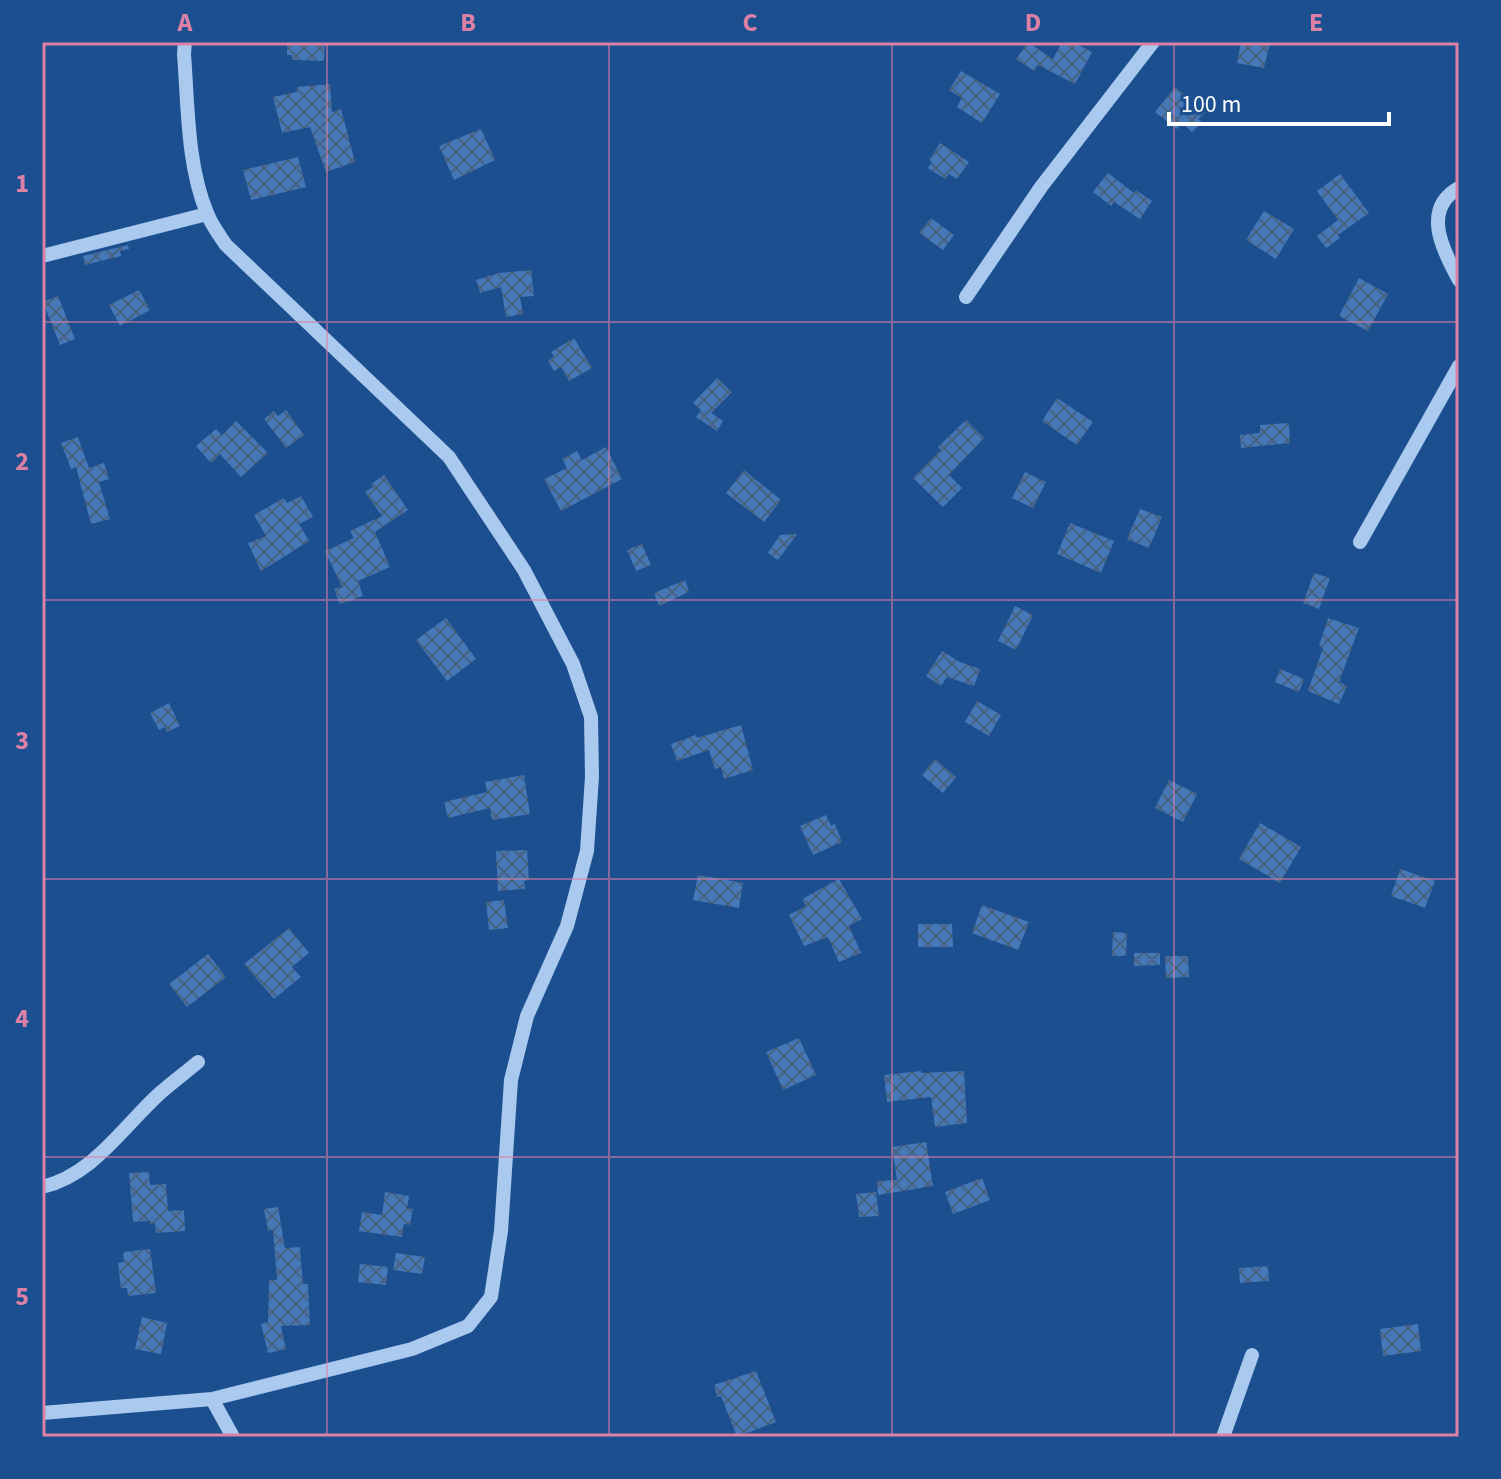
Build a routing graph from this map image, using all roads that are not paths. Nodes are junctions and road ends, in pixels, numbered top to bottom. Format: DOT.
graph roads {
  1 [pos="185,42"];
  2 [pos="1153,42"];
  3 [pos="1459,188"];
  4 [pos="207,214"];
  5 [pos="42,256"];
  6 [pos="1459,280"];
  7 [pos="966,297"];
  8 [pos="1459,366"];
  9 [pos="1360,542"];
  10 [pos="198,1062"];
  11 [pos="42,1187"];
  12 [pos="1252,1355"];
  13 [pos="212,1399"];
  14 [pos="42,1413"];
  15 [pos="233,1437"];
  16 [pos="1223,1437"];
  1 -- 4 [label="street"];
  2 -- 7 [label="street"];
  3 -- 6 [label="street"];
  4 -- 5 [label="street"];
  4 -- 13 [label="street"];
  8 -- 9 [label="street"];
  10 -- 11 [label="street"];
  12 -- 16 [label="street"];
  13 -- 14 [label="street"];
  13 -- 15 [label="street"];
}
